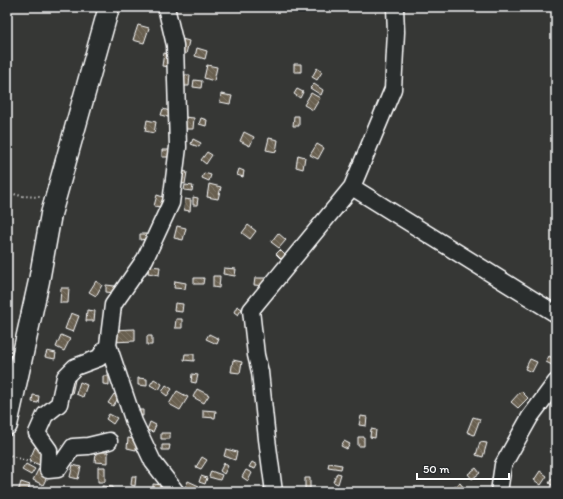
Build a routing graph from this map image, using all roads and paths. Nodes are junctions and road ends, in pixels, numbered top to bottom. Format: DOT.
graph roads {
  1 [pos="109,7"];
  2 [pos="166,7"];
  3 [pos="395,7"];
  4 [pos="352,187"];
  5 [pos="7,192"];
  6 [pos="55,198"];
  7 [pos="556,314"];
  8 [pos="108,345"];
  9 [pos="556,382"];
  10 [pos="7,425"];
  11 [pos="109,441"];
  12 [pos="7,454"];
  13 [pos="48,470"];
  14 [pos="176,492"];
  15 [pos="274,492"];
  16 [pos="499,492"];
  1 -- 6 [label="main road"];
  2 -- 8 [label="street"];
  3 -- 4 [label="street"];
  4 -- 7 [label="street"];
  4 -- 15 [label="street"];
  5 -- 6 [label="path"];
  6 -- 10 [label="main road"];
  8 -- 13 [label="street"];
  8 -- 14 [label="street"];
  9 -- 16 [label="street"];
  11 -- 13 [label="street"];
  12 -- 13 [label="path"];
}
